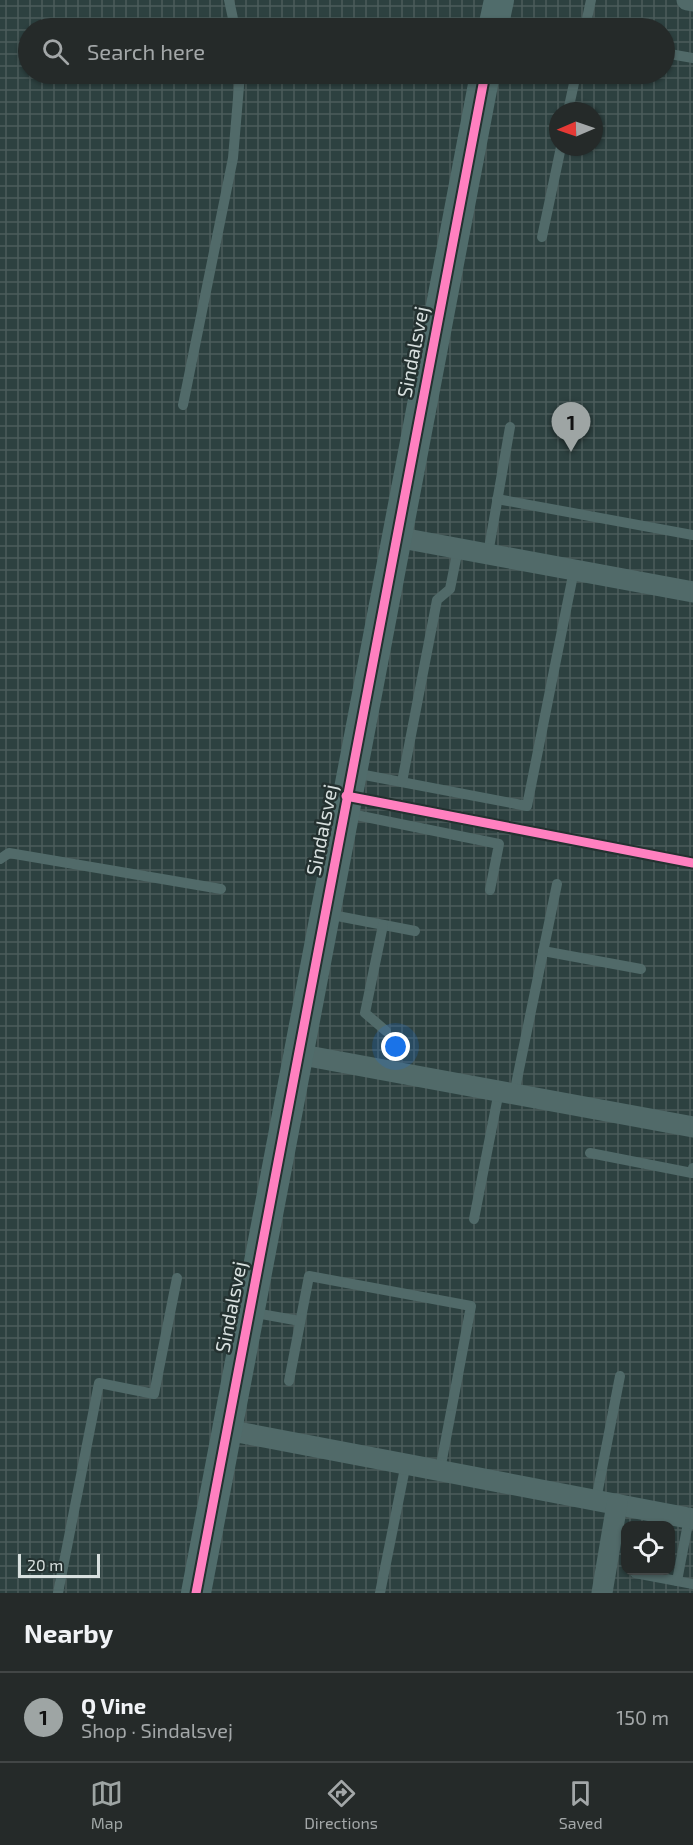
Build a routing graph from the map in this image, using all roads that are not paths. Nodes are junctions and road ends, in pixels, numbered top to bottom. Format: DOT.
graph roads {
  1 [pos="229,0"];
  2 [pos="499,0"];
  3 [pos="591,0"];
  4 [pos="687,0"];
  5 [pos="693,1"];
  6 [pos="233,18"];
  7 [pos="495,18"];
  8 [pos="587,18"];
  9 [pos="675,55"];
  10 [pos="693,58"];
  11 [pos="239,84"];
  12 [pos="483,84"];
  13 [pos="574,84"];
  14 [pos="570,102"];
  15 [pos="559,156"];
  16 [pos="542,237"];
  17 [pos="183,405"];
  18 [pos="510,428"];
  19 [pos="497,499"];
  20 [pos="693,535"];
  21 [pos="396,537"];
  22 [pos="458,549"];
  23 [pos="488,554"];
  24 [pos="574,570"];
  25 [pos="693,592"];
  26 [pos="351,772"];
  27 [pos="402,782"];
  28 [pos="343,813"];
  29 [pos="0,859"];
  30 [pos="557,884"];
  31 [pos="221,889"];
  32 [pos="490,890"];
  33 [pos="324,914"];
  34 [pos="383,925"];
  35 [pos="415,931"];
  36 [pos="543,951"];
  37 [pos="641,969"];
  38 [pos="386,1030"];
  39 [pos="297,1054"];
  40 [pos="507,1093"];
  41 [pos="693,1127"];
  42 [pos="590,1153"];
  43 [pos="693,1167"];
  44 [pos="474,1219"];
  45 [pos="177,1278"];
  46 [pos="249,1312"];
  47 [pos="300,1321"];
  48 [pos="620,1376"];
  49 [pos="289,1381"];
  50 [pos="227,1430"];
  51 [pos="406,1463"];
  52 [pos="440,1470"];
  53 [pos="607,1502"];
  54 [pos="691,1519"];
  55 [pos="646,1575"];
  56 [pos="677,1581"];
  57 [pos="693,1584"];
  58 [pos="58,1593"];
  59 [pos="196,1593"];
  60 [pos="380,1593"];
  61 [pos="602,1593"];
  1 -- 6 [label="lane"];
  2 -- 7 [label="street"];
  3 -- 8 [label="lane"];
  4 -- 5 [label="street"];
  9 -- 10 [label="lane"];
  11 -- 17 [label="lane"];
  12 -- 21 [label="street, Sindalsvej"];
  13 -- 14 [label="lane"];
  15 -- 16 [label="lane"];
  18 -- 19 [label="lane"];
  19 -- 20 [label="lane"];
  19 -- 23 [label="lane"];
  21 -- 22 [label="street"];
  21 -- 26 [label="street, Sindalsvej"];
  22 -- 23 [label="street"];
  22 -- 27 [label="lane"];
  23 -- 24 [label="street"];
  24 -- 25 [label="street"];
  24 -- 27 [label="lane"];
  26 -- 27 [label="lane"];
  26 -- 28 [label="street, Sindalsvej"];
  28 -- 32 [label="lane"];
  28 -- 33 [label="street, Sindalsvej"];
  29 -- 31 [label="lane"];
  30 -- 36 [label="lane"];
  33 -- 34 [label="lane"];
  33 -- 39 [label="street, Sindalsvej"];
  34 -- 35 [label="lane"];
  34 -- 38 [label="lane"];
  36 -- 37 [label="lane"];
  36 -- 40 [label="lane"];
  39 -- 40 [label="street"];
  39 -- 46 [label="street, Sindalsvej"];
  40 -- 41 [label="street"];
  40 -- 44 [label="lane"];
  42 -- 43 [label="lane"];
  45 -- 58 [label="lane"];
  46 -- 47 [label="lane"];
  46 -- 50 [label="street, Sindalsvej"];
  47 -- 49 [label="lane"];
  47 -- 52 [label="lane"];
  48 -- 53 [label="lane"];
  50 -- 51 [label="street"];
  50 -- 59 [label="street, Sindalsvej"];
  51 -- 52 [label="street"];
  51 -- 60 [label="lane"];
  52 -- 53 [label="street"];
  53 -- 54 [label="street"];
  53 -- 61 [label="street"];
  54 -- 56 [label="lane"];
  55 -- 56 [label="lane"];
  56 -- 57 [label="lane"];
}
